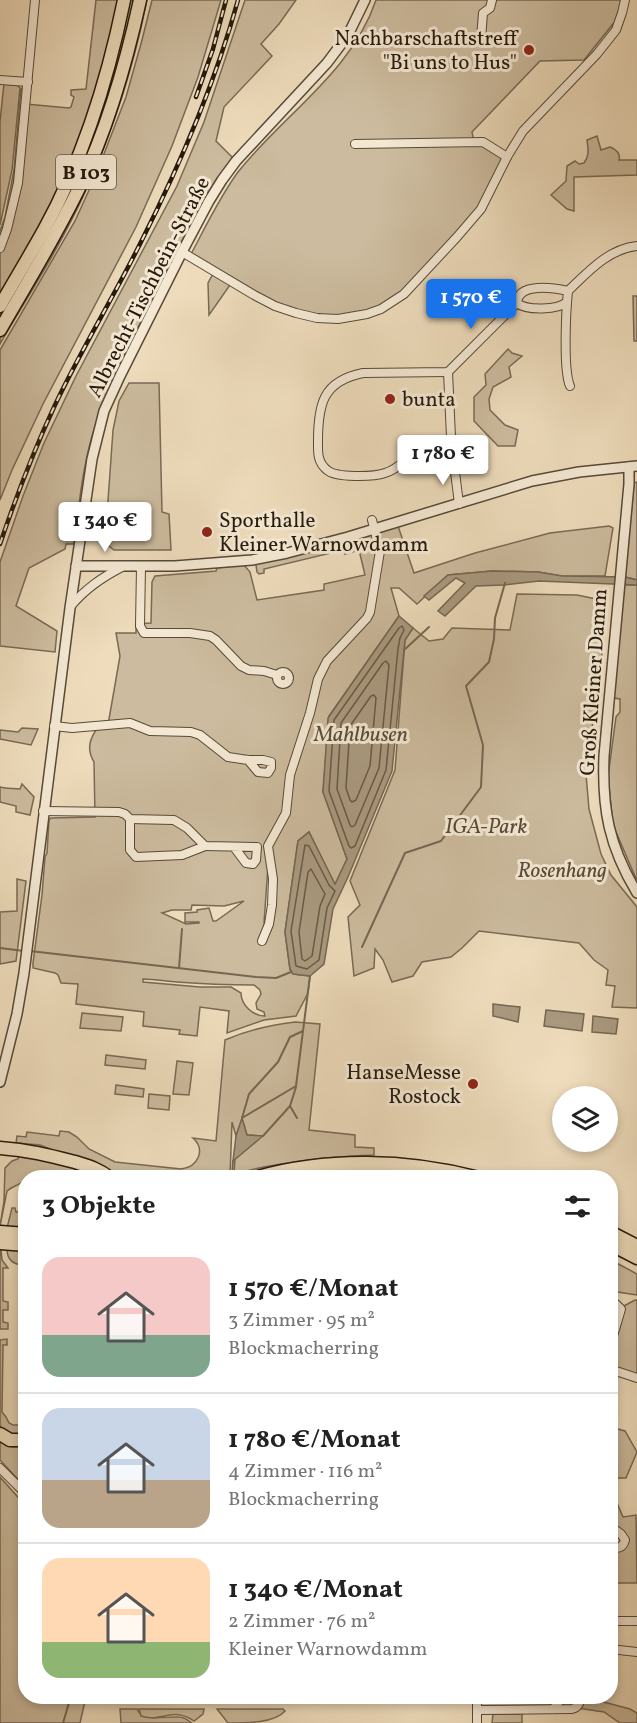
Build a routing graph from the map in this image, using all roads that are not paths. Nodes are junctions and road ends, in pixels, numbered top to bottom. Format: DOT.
graph roads {
  1 [pos="35,0"];
  2 [pos="124,0"];
  3 [pos="140,0"];
  4 [pos="365,0"];
  5 [pos="492,0"];
  6 [pos="625,0"];
  7 [pos="481,39"];
  8 [pos="0,80"];
  9 [pos="28,82"];
  10 [pos="355,144"];
  11 [pos="507,157"];
  12 [pos="637,246"];
  13 [pos="0,248"];
  14 [pos="182,252"];
  15 [pos="568,291"];
  16 [pos="567,302"];
  17 [pos="517,303"];
  18 [pos="0,306"];
  19 [pos="0,330"];
  20 [pos="448,372"];
  21 [pos="570,387"];
  22 [pos="431,444"];
  23 [pos="633,467"];
  24 [pos="459,504"];
  25 [pos="373,524"];
  26 [pos="76,566"];
  27 [pos="123,566"];
  28 [pos="141,566"];
  29 [pos="70,608"];
  30 [pos="277,675"];
  31 [pos="54,726"];
  32 [pos="248,760"];
  33 [pos="44,811"];
  34 [pos="130,819"];
  35 [pos="205,846"];
  36 [pos="234,847"];
  37 [pos="637,893"];
  38 [pos="262,942"];
  39 [pos="0,1082"];
  40 [pos="0,1148"];
  41 [pos="77,1163"];
  42 [pos="88,1170"];
  43 [pos="97,1170"];
  44 [pos="285,1170"];
  45 [pos="438,1170"];
  46 [pos="0,1232"];
  47 [pos="618,1236"];
  48 [pos="18,1238"];
  49 [pos="18,1240"];
  50 [pos="0,1243"];
  51 [pos="637,1246"];
  52 [pos="618,1248"];
  53 [pos="637,1258"];
  54 [pos="618,1372"];
  55 [pos="637,1378"];
  56 [pos="0,1434"];
  57 [pos="18,1440"];
  58 [pos="0,1468"];
  59 [pos="18,1486"];
  60 [pos="618,1532"];
  61 [pos="618,1548"];
  62 [pos="618,1621"];
  63 [pos="637,1621"];
  64 [pos="618,1650"];
  65 [pos="637,1652"];
  66 [pos="477,1704"];
  67 [pos="557,1704"];
  68 [pos="579,1704"];
  69 [pos="553,1709"];
  70 [pos="477,1710"];
  71 [pos="477,1723"];
  1 -- 9 [label="street"];
  2 -- 18 [label="highway, B 103"];
  3 -- 19 [label="highway, B 103"];
  4 -- 14 [label="street, Albrecht-Tischbein-Straße"];
  5 -- 7 [label="street"];
  6 -- 11 [label="street"];
  8 -- 9 [label="street"];
  9 -- 13 [label="street"];
  10 -- 11 [label="street"];
  11 -- 14 [label="street"];
  12 -- 15 [label="street"];
  14 -- 26 [label="street, Albrecht-Tischbein-Straße"];
  15 -- 16 [label="street"];
  15 -- 17 [label="street"];
  16 -- 17 [label="street"];
  16 -- 21 [label="street"];
  17 -- 20 [label="street"];
  20 -- 22 [label="street"];
  20 -- 24 [label="street"];
  23 -- 24 [label="street"];
  23 -- 37 [label="street, Groß Kleiner Damm"];
  24 -- 25 [label="street"];
  25 -- 28 [label="street"];
  25 -- 38 [label="street"];
  26 -- 27 [label="street"];
  26 -- 29 [label="street, Albrecht-Tischbein-Straße"];
  27 -- 28 [label="street"];
  27 -- 29 [label="street"];
  28 -- 30 [label="street"];
  29 -- 31 [label="street, Albrecht-Tischbein-Straße"];
  31 -- 32 [label="street"];
  31 -- 33 [label="street, Albrecht-Tischbein-Straße"];
  33 -- 34 [label="street"];
  33 -- 39 [label="street, Albrecht-Tischbein-Straße"];
  34 -- 35 [label="street"];
  34 -- 35 [label="street"];
  35 -- 36 [label="street"];
  40 -- 41 [label="highway"];
  41 -- 42 [label="highway"];
  41 -- 43 [label="highway"];
  44 -- 45 [label="highway"];
  46 -- 48 [label="highway"];
  47 -- 51 [label="highway"];
  49 -- 50 [label="highway"];
  52 -- 53 [label="highway"];
  54 -- 55 [label="street"];
  56 -- 57 [label="highway"];
  58 -- 59 [label="street"];
  60 -- 61 [label="street"];
  62 -- 63 [label="street"];
  64 -- 65 [label="street"];
  66 -- 70 [label="street"];
  67 -- 69 [label="street"];
  68 -- 69 [label="street"];
  69 -- 70 [label="street"];
  70 -- 71 [label="street"];
}
